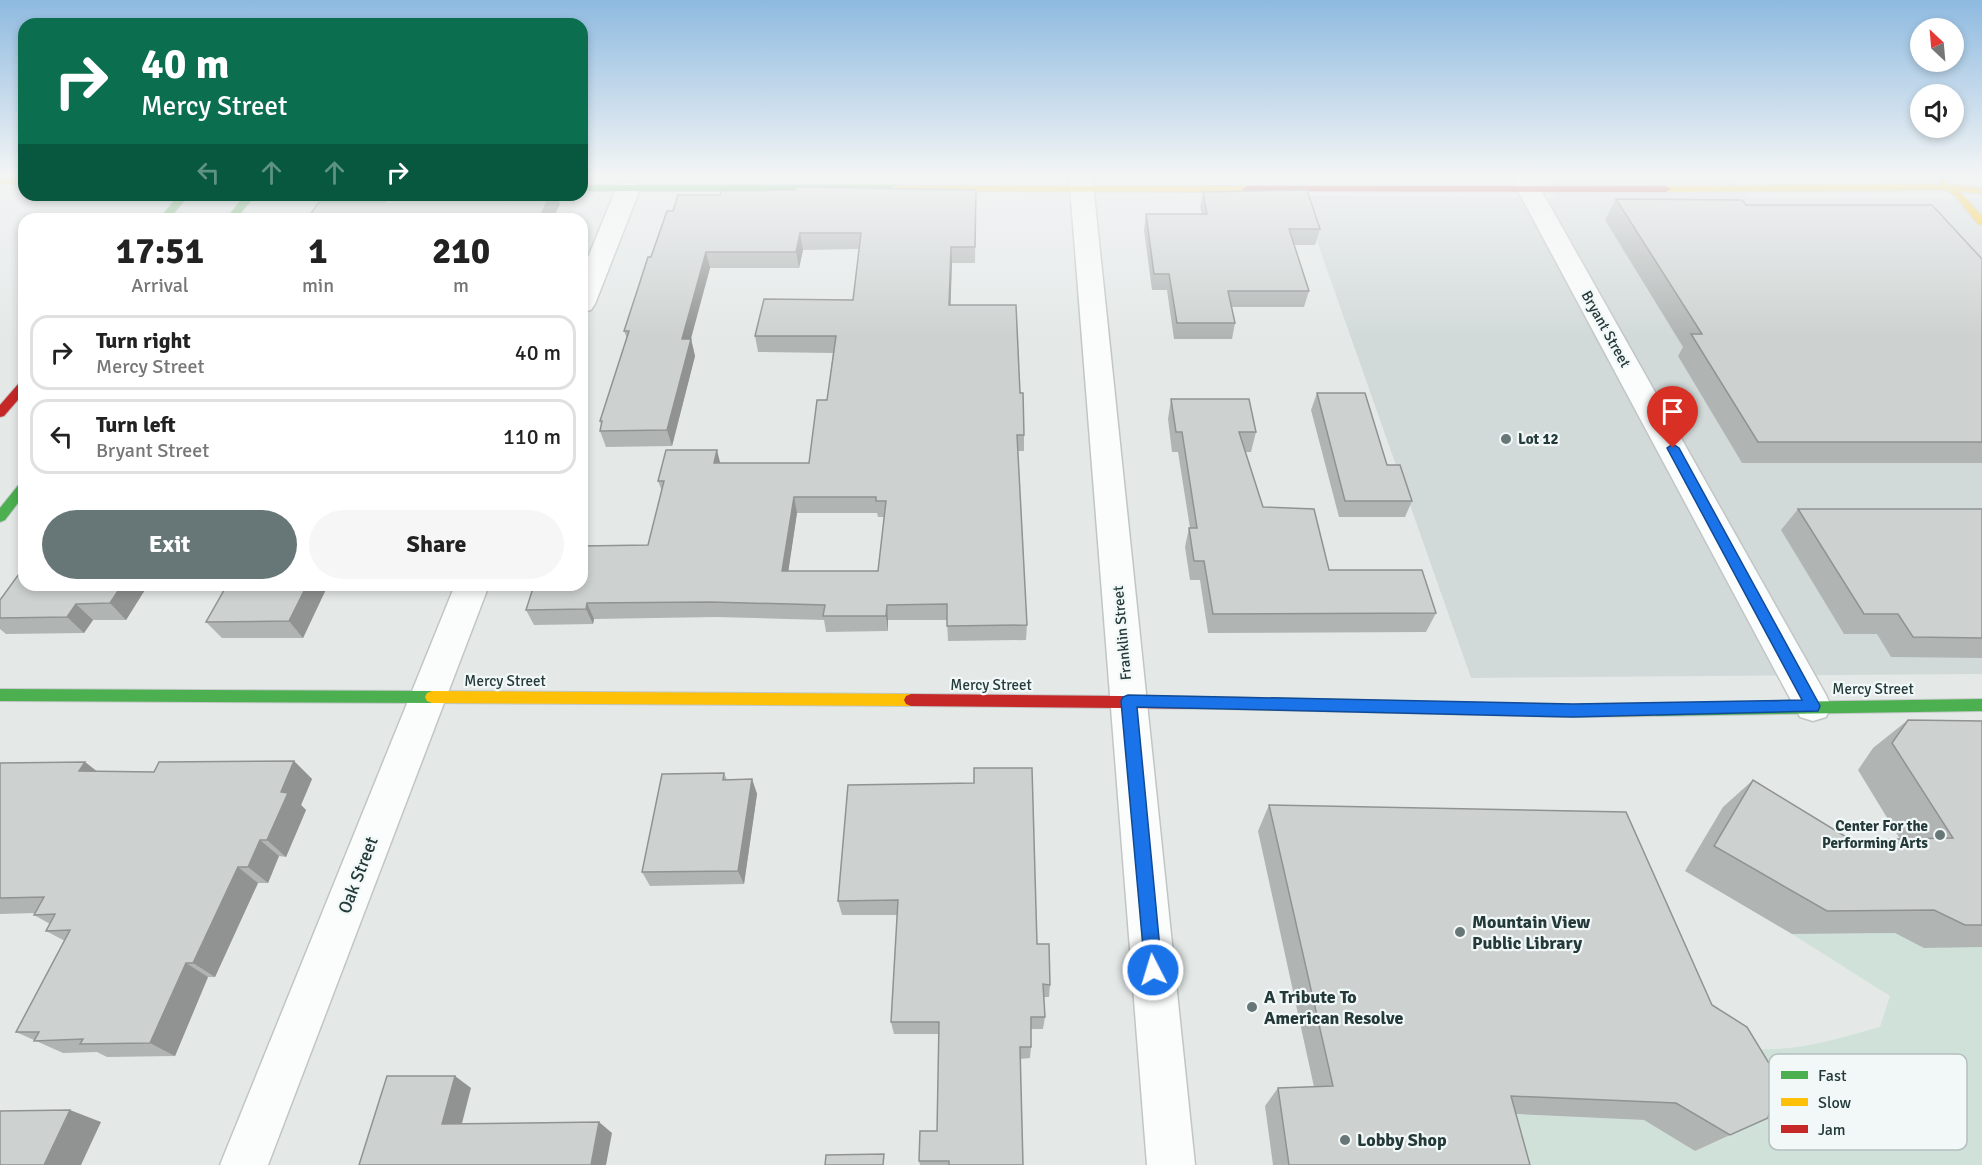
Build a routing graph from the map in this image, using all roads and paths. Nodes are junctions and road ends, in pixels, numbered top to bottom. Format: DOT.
graph roads {
  1 [pos="612,228"];
  2 [pos="1085,228"];
  3 [pos="1551,228"];
  4 [pos="588,289"];
  5 [pos="18,392"];
  6 [pos="0,413"];
  7 [pos="18,494"];
  8 [pos="0,517"];
  9 [pos="470,591"];
  10 [pos="0,696"];
  11 [pos="426,698"];
  12 [pos="1128,701"];
  13 [pos="1982,705"];
  14 [pos="1813,706"];
  15 [pos="244,1165"];
  16 [pos="1171,1165"];
  1 -- 4 [label="street"];
  2 -- 12 [label="street, Franklin Street"];
  3 -- 14 [label="street, Bryant Street"];
  5 -- 6 [label="main road"];
  7 -- 8 [label="main road"];
  9 -- 11 [label="street, Oak Street"];
  10 -- 11 [label="main road, Mercy Street"];
  11 -- 12 [label="main road, Mercy Street"];
  11 -- 15 [label="street, Oak Street"];
  12 -- 14 [label="main road, Mercy Street"];
  12 -- 16 [label="street, Franklin Street"];
  13 -- 14 [label="main road, Mercy Street"];
}
